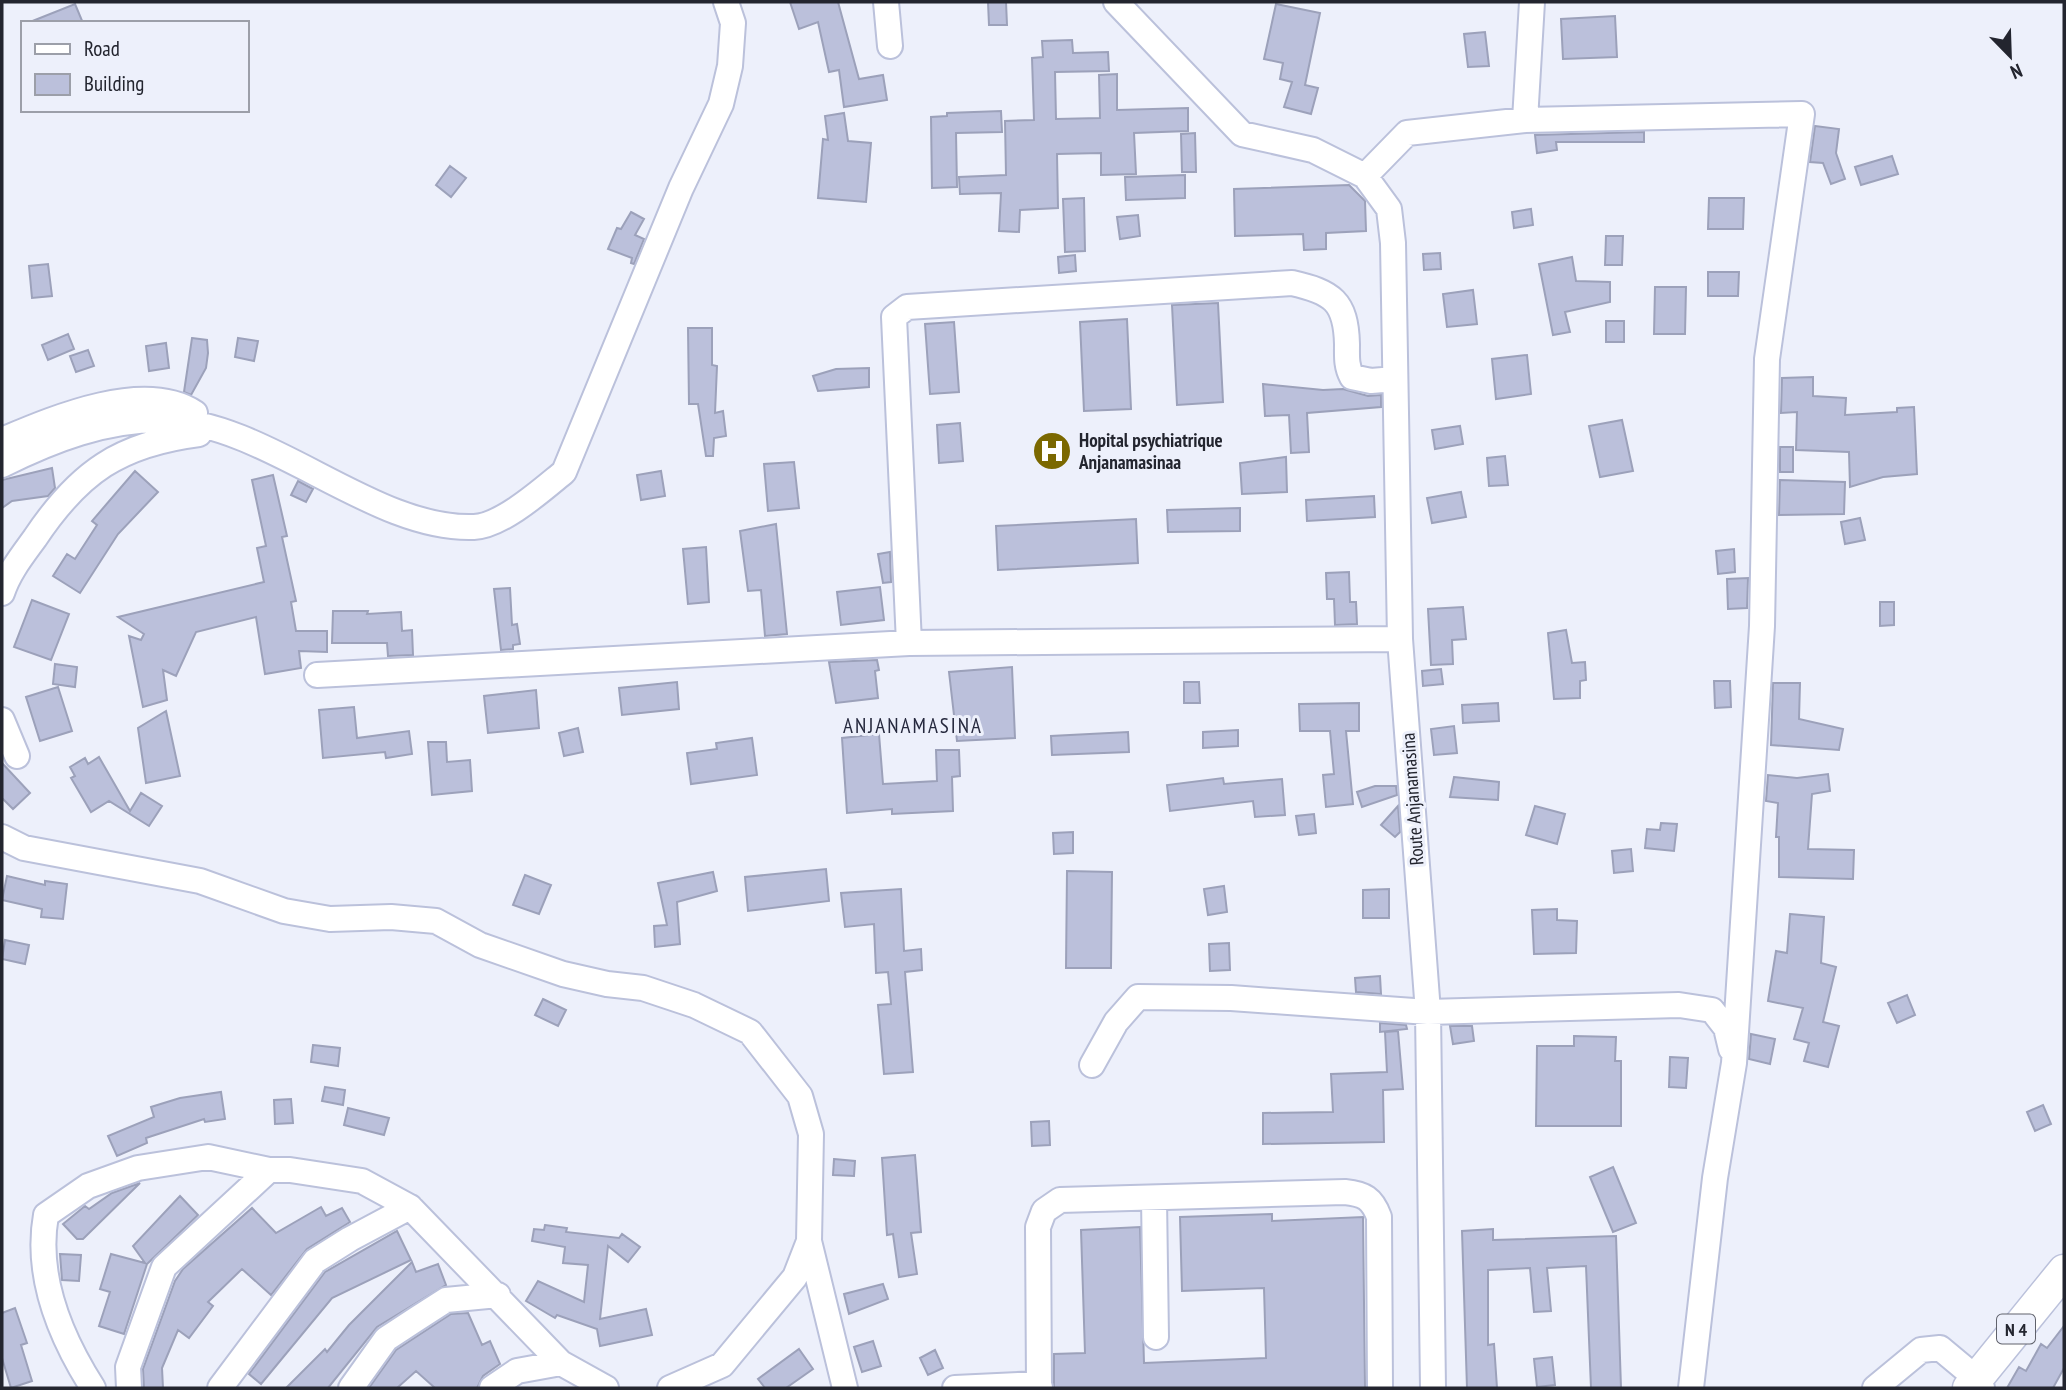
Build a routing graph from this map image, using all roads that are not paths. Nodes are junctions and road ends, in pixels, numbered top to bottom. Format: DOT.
graph roads {
  1 [pos="726,2"];
  2 [pos="886,2"];
  3 [pos="1116,2"];
  4 [pos="1532,2"];
  5 [pos="890,46"];
  6 [pos="1525,120"];
  7 [pos="1365,176"];
  8 [pos="1395,379"];
  9 [pos="221,431"];
  10 [pos="2,440"];
  11 [pos="2,465"];
  12 [pos="2,593"];
  13 [pos="1400,639"];
  14 [pos="909,643"];
  15 [pos="317,675"];
  16 [pos="2,720"];
  17 [pos="17,756"];
  18 [pos="2,837"];
  19 [pos="2,854"];
  20 [pos="137,867"];
  21 [pos="1428,1012"];
  22 [pos="1734,1063"];
  23 [pos="1092,1065"];
  24 [pos="270,1170"];
  25 [pos="1154,1198"];
  26 [pos="410,1207"];
  27 [pos="809,1241"];
  28 [pos="2064,1271"];
  29 [pos="498,1294"];
  30 [pos="1156,1337"];
  31 [pos="561,1363"];
  32 [pos="722,1365"];
  33 [pos="1976,1385"];
  34 [pos="1040,1386"];
  35 [pos="93,1388"];
  36 [pos="129,1388"];
  37 [pos="220,1388"];
  38 [pos="351,1388"];
  39 [pos="492,1388"];
  40 [pos="606,1388"];
  41 [pos="670,1388"];
  42 [pos="692,1388"];
  43 [pos="845,1388"];
  44 [pos="963,1388"];
  45 [pos="1380,1388"];
  46 [pos="1433,1388"];
  47 [pos="1691,1388"];
  48 [pos="1875,1388"];
  1 -- 9 [label="street"];
  2 -- 5 [label="street"];
  3 -- 7 [label="street"];
  4 -- 6 [label="street"];
  6 -- 7 [label="street"];
  6 -- 22 [label="street"];
  7 -- 8 [label="street, Route Anjanamasina"];
  8 -- 13 [label="street, Route Anjanamasina"];
  8 -- 14 [label="street"];
  9 -- 10 [label="street"];
  9 -- 11 [label="street"];
  9 -- 12 [label="street"];
  13 -- 14 [label="street"];
  13 -- 21 [label="street, Route Anjanamasina"];
  14 -- 15 [label="street"];
  16 -- 17 [label="street"];
  18 -- 20 [label="street"];
  19 -- 20 [label="street"];
  20 -- 27 [label="street"];
  21 -- 22 [label="street"];
  21 -- 23 [label="street"];
  21 -- 46 [label="street, Route Anjanamasina"];
  22 -- 47 [label="street"];
  24 -- 26 [label="street"];
  24 -- 35 [label="street"];
  24 -- 36 [label="street"];
  25 -- 30 [label="street"];
  25 -- 34 [label="street"];
  25 -- 45 [label="street"];
  26 -- 29 [label="street"];
  26 -- 37 [label="street"];
  27 -- 32 [label="street"];
  27 -- 43 [label="street"];
  28 -- 33 [label="main road, N 4"];
  29 -- 31 [label="street"];
  29 -- 38 [label="street"];
  31 -- 39 [label="street"];
  31 -- 40 [label="street"];
  32 -- 41 [label="street"];
  32 -- 42 [label="street"];
  33 -- 48 [label="street"];
  34 -- 44 [label="street"];
}
